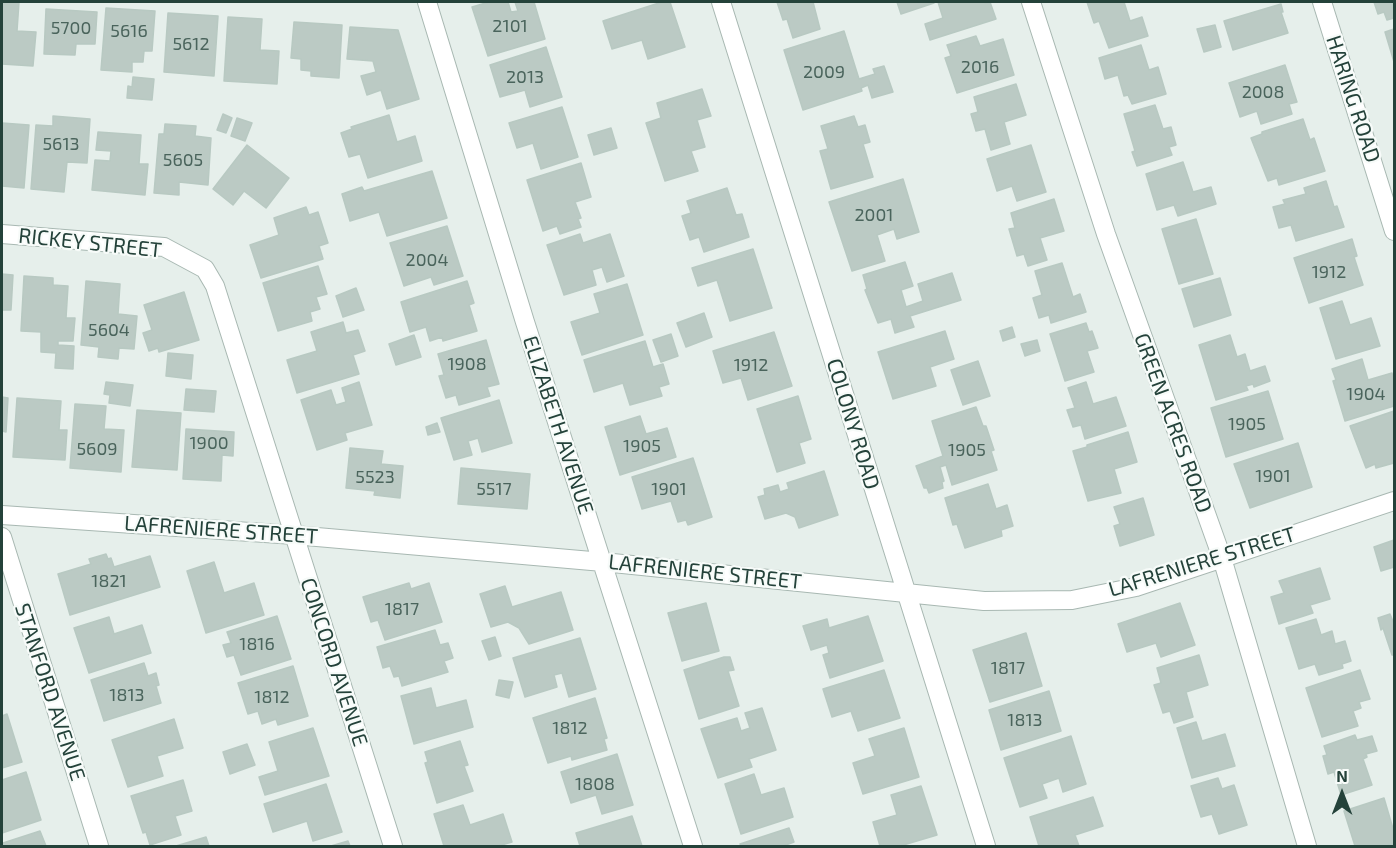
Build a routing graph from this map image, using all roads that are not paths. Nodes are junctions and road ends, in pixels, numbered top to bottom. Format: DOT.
graph roads {
  1 [pos="427,2"];
  2 [pos="721,2"];
  3 [pos="1031,2"];
  4 [pos="1322,2"];
  5 [pos="1395,231"];
  6 [pos="2,234"];
  7 [pos="208,273"];
  8 [pos="1395,501"];
  9 [pos="2,515"];
  10 [pos="294,535"];
  11 [pos="2,537"];
  12 [pos="1222,558"];
  13 [pos="603,562"];
  14 [pos="905,593"];
  15 [pos="99,846"];
  16 [pos="393,846"];
  17 [pos="693,846"];
  18 [pos="986,846"];
  19 [pos="1307,846"];
  1 -- 13 [label="street, ELIZABETH AVENUE"];
  2 -- 14 [label="street, COLONY ROAD"];
  3 -- 12 [label="street, GREEN ACRES ROAD"];
  4 -- 5 [label="street, HARING ROAD"];
  6 -- 7 [label="street, RICKEY STREET"];
  7 -- 10 [label="street, CONCORD AVENUE"];
  8 -- 12 [label="street, LAFRENIERE STREET"];
  9 -- 10 [label="street, LAFRENIERE STREET"];
  10 -- 13 [label="street, LAFRENIERE STREET"];
  10 -- 16 [label="street, CONCORD AVENUE"];
  11 -- 15 [label="street, STANFORD AVENUE"];
  12 -- 14 [label="street, LAFRENIERE STREET"];
  12 -- 19 [label="street, GREEN ACRES ROAD"];
  13 -- 14 [label="street, LAFRENIERE STREET"];
  13 -- 17 [label="street, ELIZABETH AVENUE"];
  14 -- 18 [label="street, COLONY ROAD"];
}
